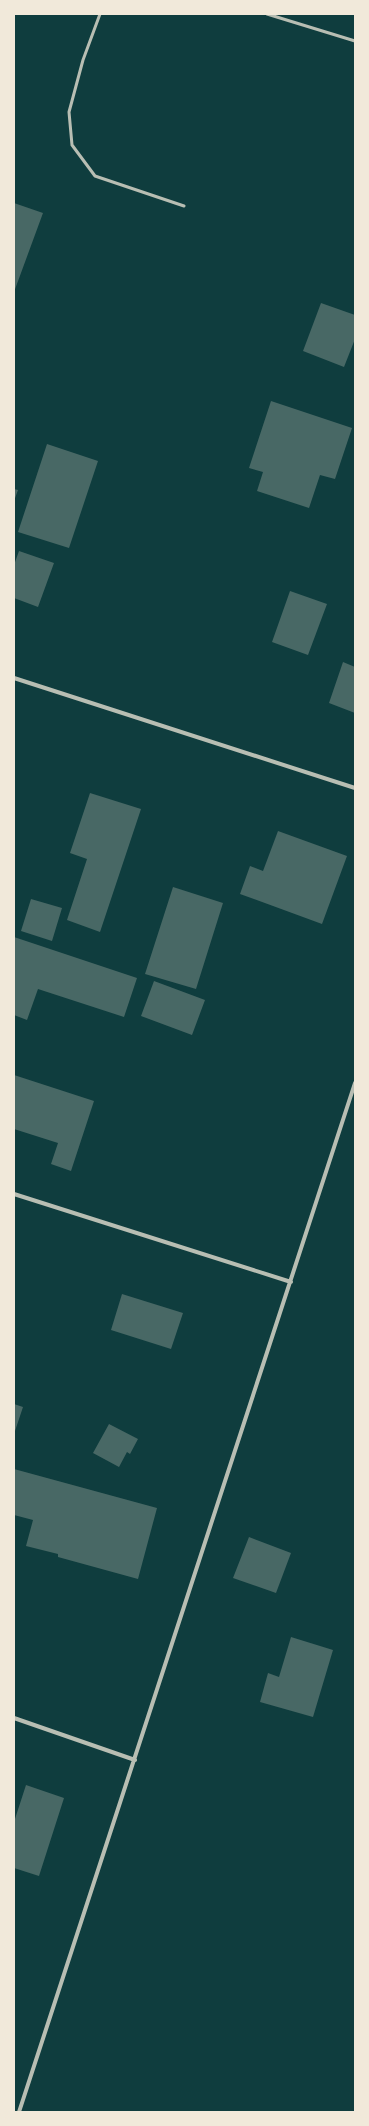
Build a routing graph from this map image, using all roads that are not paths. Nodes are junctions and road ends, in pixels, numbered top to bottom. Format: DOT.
graph roads {
  1 [pos="100,14"];
  2 [pos="267,14"];
  3 [pos="355,41"];
  4 [pos="184,206"];
  5 [pos="14,678"];
  6 [pos="355,788"];
  7 [pos="355,1083"];
  8 [pos="14,1194"];
  9 [pos="291,1282"];
  10 [pos="14,1718"];
  11 [pos="134,1760"];
  12 [pos="19,2112"];
  1 -- 4 [label="lane"];
  2 -- 3 [label="lane"];
  5 -- 6 [label="street"];
  7 -- 9 [label="street"];
  8 -- 9 [label="street"];
  9 -- 11 [label="street"];
  10 -- 11 [label="street"];
  11 -- 12 [label="street"];
}
